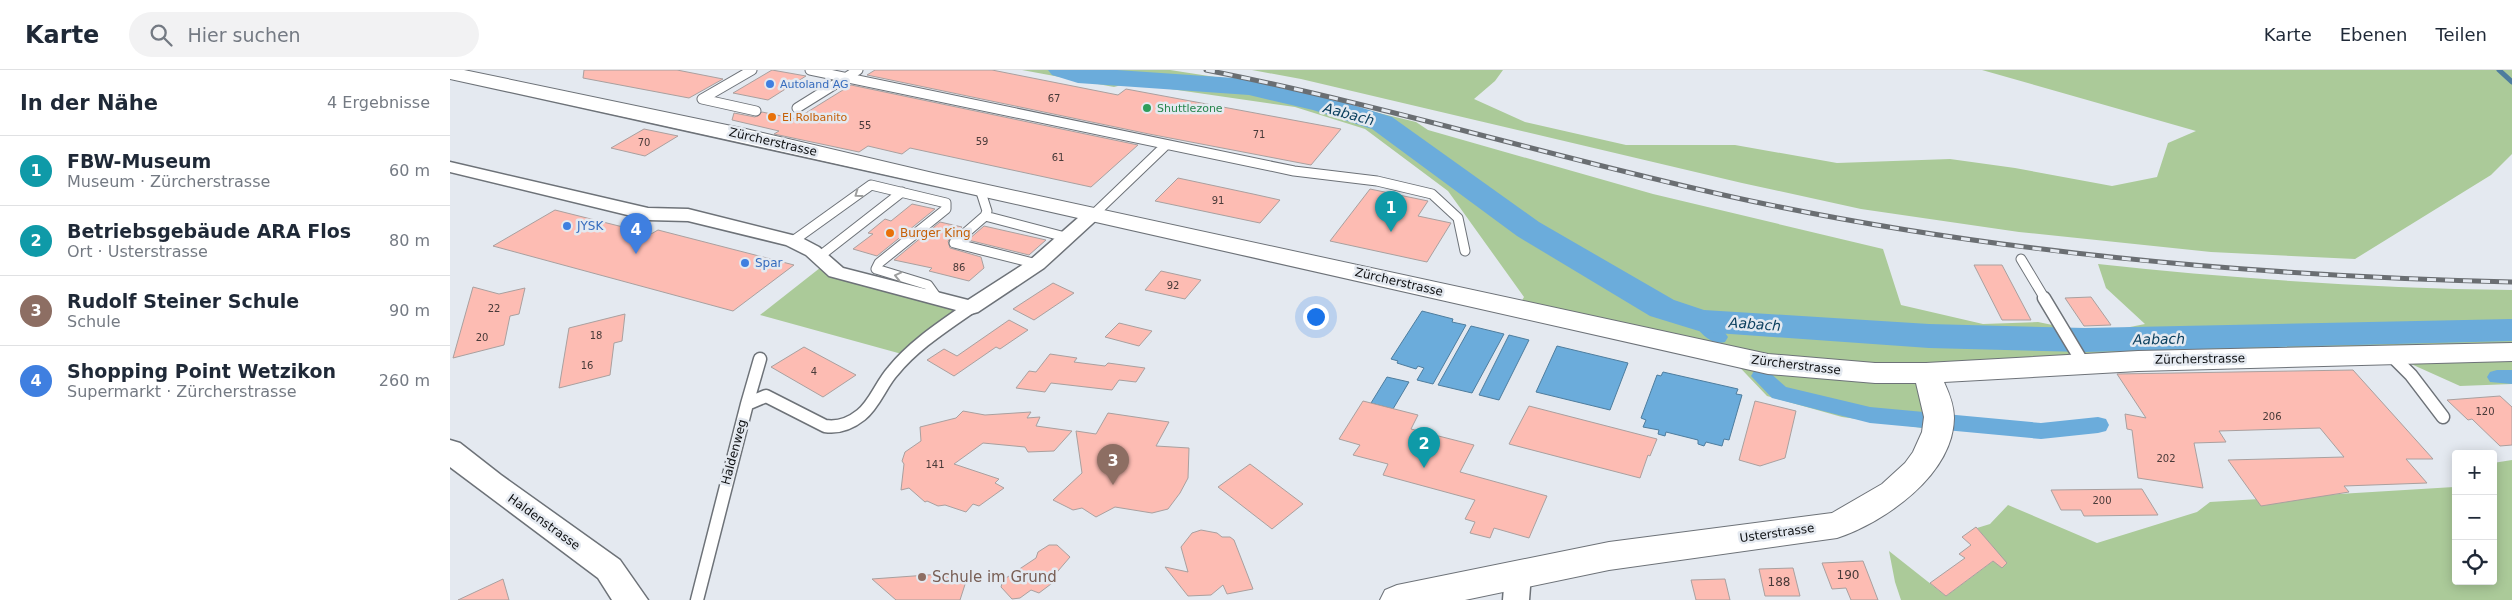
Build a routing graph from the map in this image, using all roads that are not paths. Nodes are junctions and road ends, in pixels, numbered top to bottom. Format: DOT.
graph roads {
  1 [pos="752,70"];
  2 [pos="810,70"];
  3 [pos="858,70"];
  4 [pos="450,73"];
  5 [pos="847,77"];
  6 [pos="797,108"];
  7 [pos="756,111"];
  8 [pos="1166,145"];
  9 [pos="450,167"];
  10 [pos="980,190"];
  11 [pos="902,192"];
  12 [pos="1094,214"];
  13 [pos="986,216"];
  14 [pos="1069,238"];
  15 [pos="794,241"];
  16 [pos="1465,251"];
  17 [pos="820,256"];
  18 [pos="2021,259"];
  19 [pos="1037,264"];
  20 [pos="938,299"];
  21 [pos="971,307"];
  22 [pos="2512,352"];
  23 [pos="2391,355"];
  24 [pos="2079,356"];
  25 [pos="760,359"];
  26 [pos="1926,373"];
  27 [pos="747,404"];
  28 [pos="2443,417"];
  29 [pos="450,451"];
  30 [pos="1517,587"];
  31 [pos="630,600"];
  32 [pos="697,600"];
  33 [pos="1398,600"];
  1 -- 7 [label="lane"];
  2 -- 5 [label="lane"];
  3 -- 5 [label="lane"];
  4 -- 10 [label="main road, Zürcherstrasse"];
  5 -- 6 [label="lane"];
  5 -- 8 [label="lane"];
  8 -- 12 [label="lane"];
  8 -- 16 [label="lane"];
  9 -- 15 [label="street"];
  10 -- 12 [label="main road, Zürcherstrasse"];
  10 -- 13 [label="lane"];
  11 -- 15 [label="lane, one-way"];
  11 -- 17 [label="lane"];
  20 -- 11 [label="lane, one-way"];
  12 -- 14 [label="street"];
  12 -- 26 [label="main road, Zürcherstrasse"];
  13 -- 14 [label="lane"];
  13 -- 19 [label="lane"];
  14 -- 19 [label="street"];
  15 -- 17 [label="street"];
  17 -- 20 [label="street"];
  18 -- 24 [label="lane"];
  19 -- 21 [label="street"];
  20 -- 21 [label="street"];
  21 -- 27 [label="lane, Haldenweg"];
  22 -- 23 [label="main road, Zürcherstrasse"];
  23 -- 24 [label="main road, Zürcherstrasse"];
  23 -- 28 [label="lane"];
  24 -- 26 [label="main road, Zürcherstrasse"];
  25 -- 27 [label="lane"];
  26 -- 30 [label="main road, Usterstrasse"];
  27 -- 32 [label="lane, Haldenweg"];
  29 -- 31 [label="street, Haldenstrasse"];
  30 -- 33 [label="main road, Usterstrasse"];
}
